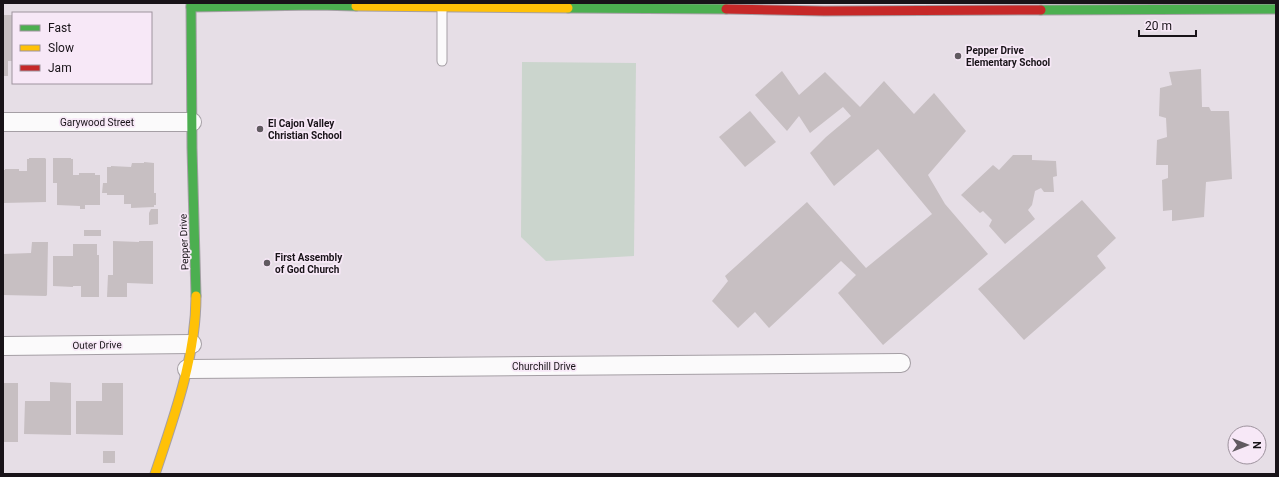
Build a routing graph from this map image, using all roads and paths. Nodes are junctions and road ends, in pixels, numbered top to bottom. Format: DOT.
graph roads {
  1 [pos="191,5"];
  2 [pos="442,7"];
  3 [pos="1276,9"];
  4 [pos="442,61"];
  5 [pos="3,122"];
  6 [pos="192,122"];
  7 [pos="192,344"];
  8 [pos="3,346"];
  9 [pos="901,363"];
  10 [pos="187,369"];
  11 [pos="155,474"];
  1 -- 2 [label="street"];
  1 -- 6 [label="street, Pepper Drive"];
  2 -- 3 [label="street"];
  2 -- 4 [label="lane"];
  5 -- 6 [label="street, Garywood Street"];
  6 -- 7 [label="street, Pepper Drive"];
  7 -- 8 [label="street, Outer Drive"];
  7 -- 10 [label="street, Pepper Drive"];
  9 -- 10 [label="street, Churchill Drive"];
  10 -- 11 [label="street, Pepper Drive"];
}
